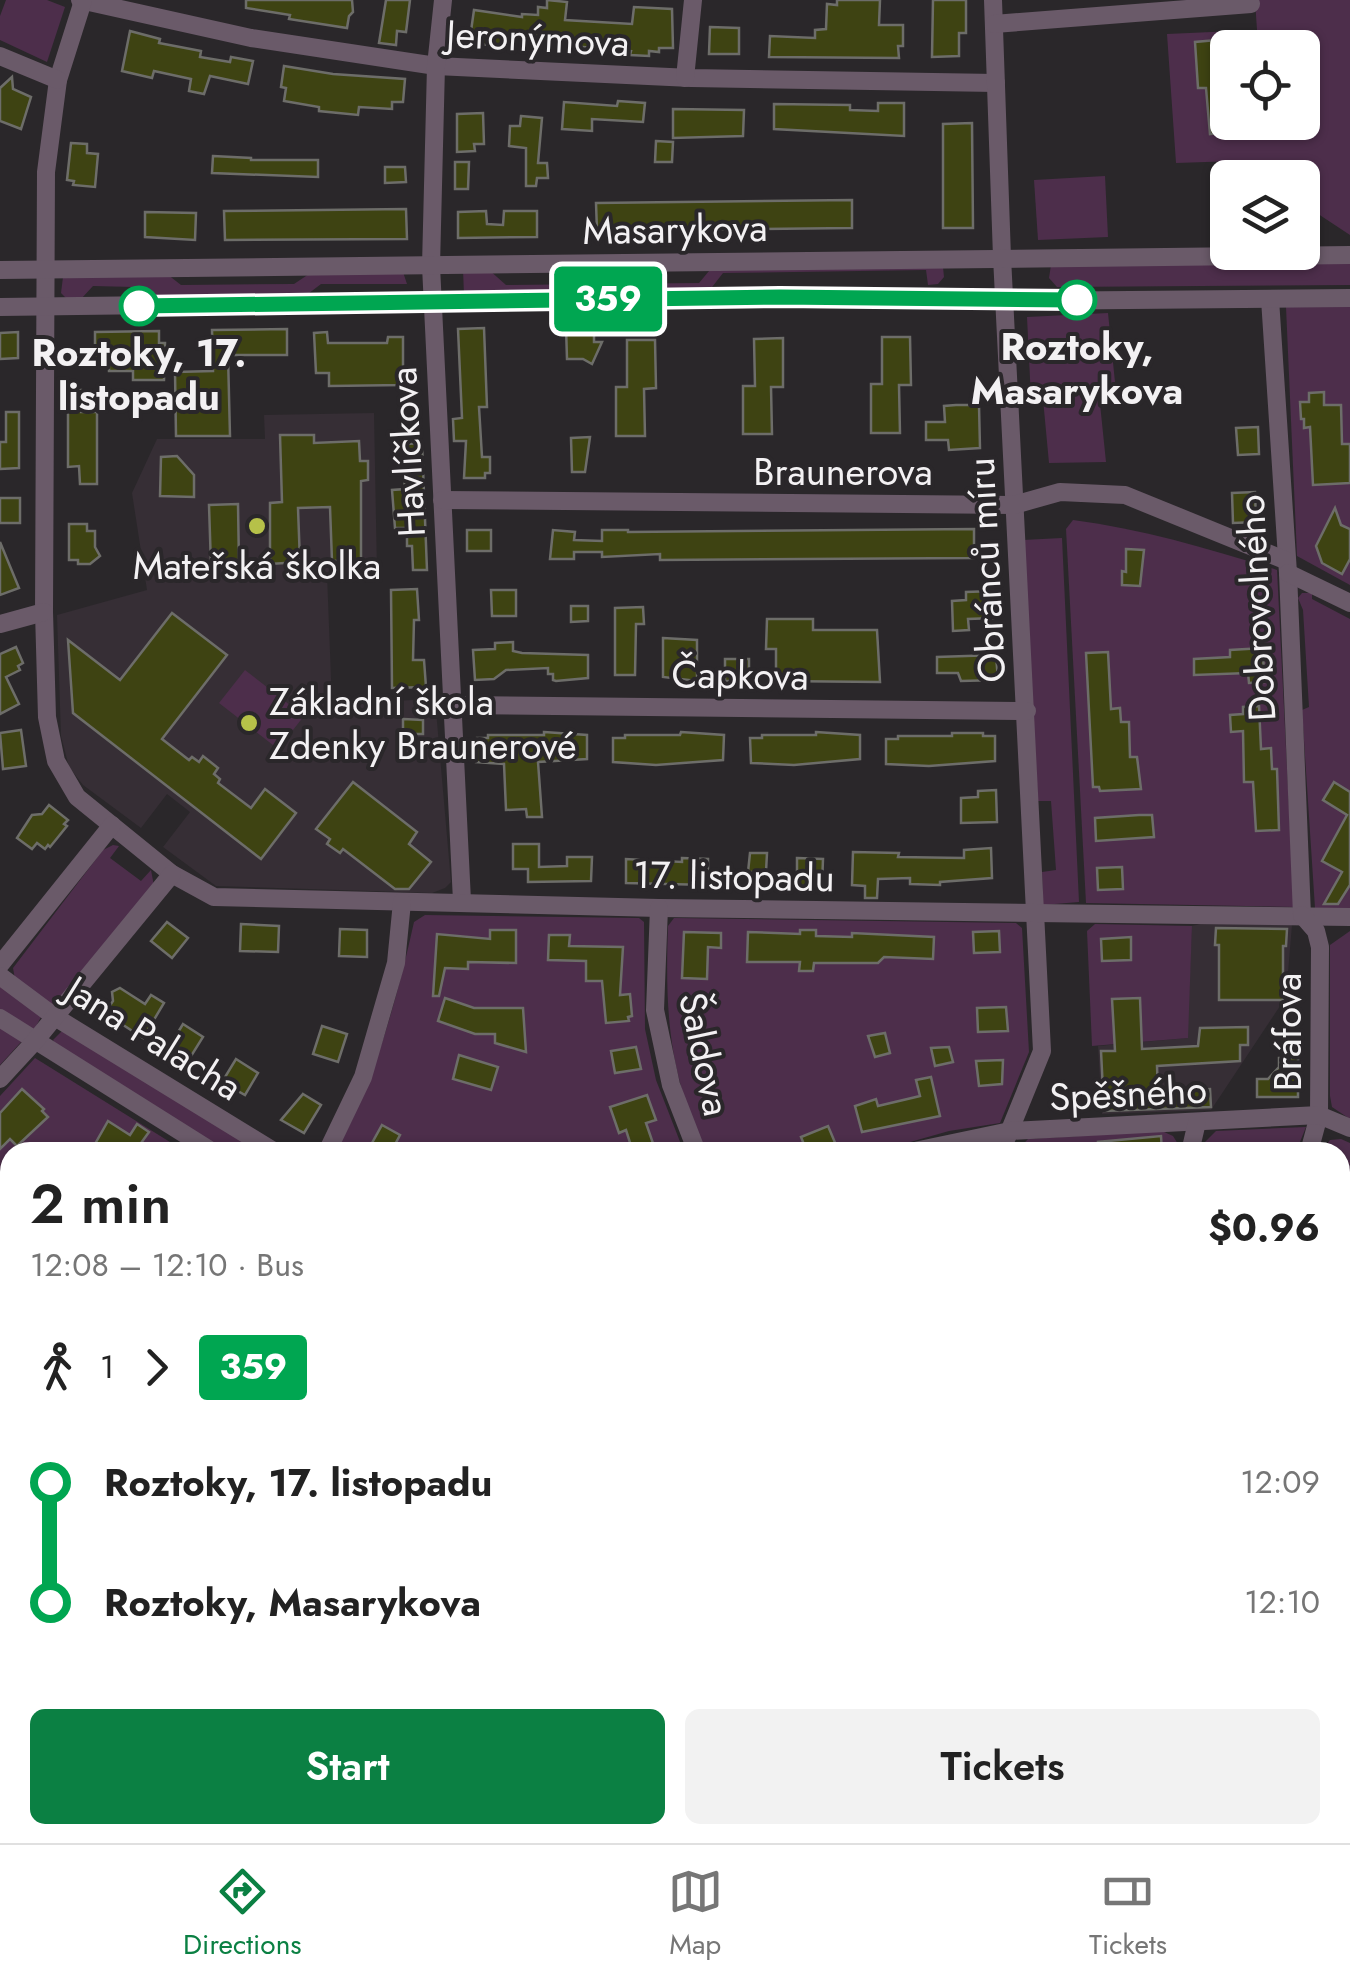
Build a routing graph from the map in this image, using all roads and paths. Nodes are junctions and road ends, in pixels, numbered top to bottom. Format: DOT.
graph roads {
  1 [pos="81,0"];
  2 [pos="443,0"];
  3 [pos="693,0"];
  4 [pos="992,0"];
  5 [pos="1251,4"];
  6 [pos="994,24"];
  7 [pos="0,56"];
  8 [pos="436,66"];
  9 [pos="685,78"];
  10 [pos="58,80"];
  11 [pos="996,83"];
  12 [pos="1350,255"];
  13 [pos="1002,258"];
  14 [pos="431,266"];
  15 [pos="0,270"];
  16 [pos="44,270"];
  17 [pos="1270,298"];
  18 [pos="1350,298"];
  19 [pos="1004,301"];
  20 [pos="432,303"];
  21 [pos="44,307"];
  22 [pos="0,308"];
  23 [pos="442,500"];
  24 [pos="1014,505"];
  25 [pos="1288,567"];
  26 [pos="1350,604"];
  27 [pos="44,612"];
  28 [pos="0,624"];
  29 [pos="452,706"];
  30 [pos="1027,710"];
  31 [pos="112,826"];
  32 [pos="172,874"];
  33 [pos="402,902"];
  34 [pos="462,902"];
  35 [pos="658,908"];
  36 [pos="1034,912"];
  37 [pos="1302,915"];
  38 [pos="1350,918"];
  39 [pos="0,965"];
  40 [pos="0,976"];
  41 [pos="55,1017"];
  42 [pos="0,1018"];
  43 [pos="35,1041"];
  44 [pos="0,1079"];
  45 [pos="1319,1115"];
  46 [pos="1197,1122"];
  47 [pos="1350,1128"];
  48 [pos="1010,1131"];
  49 [pos="197,1142"];
  50 [pos="259,1142"];
  51 [pos="332,1142"];
  52 [pos="693,1142"];
  53 [pos="958,1142"];
  54 [pos="1005,1142"];
  55 [pos="1192,1142"];
  56 [pos="1311,1142"];
  1 -- 8 [label="street, Jeronýmova"];
  1 -- 10 [label="street"];
  2 -- 8 [label="street, Havlíčkova"];
  3 -- 9 [label="street"];
  4 -- 6 [label="street, Obránců míru"];
  5 -- 6 [label="street"];
  6 -- 11 [label="street, Obránců míru"];
  7 -- 10 [label="street"];
  8 -- 9 [label="street, Jeronýmova"];
  8 -- 14 [label="street, Havlíčkova"];
  9 -- 11 [label="street, Jeronýmova"];
  10 -- 16 [label="street"];
  11 -- 13 [label="street, Obránců míru"];
  12 -- 13 [label="street, Masarykova"];
  13 -- 14 [label="street, Masarykova"];
  13 -- 19 [label="street, Obránců míru"];
  14 -- 16 [label="street, Masarykova"];
  14 -- 20 [label="street, Havlíčkova"];
  15 -- 16 [label="street, Masarykova"];
  16 -- 21 [label="street"];
  17 -- 18 [label="street, Masarykova"];
  17 -- 19 [label="street, Masarykova"];
  17 -- 25 [label="street, Dobrovolného"];
  19 -- 20 [label="street, Masarykova"];
  19 -- 24 [label="street, Obránců míru"];
  20 -- 21 [label="street, Masarykova"];
  20 -- 23 [label="street, Havlíčkova"];
  21 -- 22 [label="street, Masarykova"];
  21 -- 27 [label="street"];
  23 -- 24 [label="street, Braunerova"];
  23 -- 29 [label="street, Havlíčkova"];
  24 -- 25 [label="street, Braunerova"];
  24 -- 30 [label="street, Obránců míru"];
  25 -- 26 [label="street, Braunerova"];
  25 -- 37 [label="street, Dobrovolného"];
  27 -- 28 [label="street"];
  27 -- 31 [label="street"];
  29 -- 30 [label="street, Čapkova"];
  29 -- 34 [label="street, Havlíčkova"];
  30 -- 36 [label="street, Obránců míru"];
  31 -- 32 [label="street, 17. listopadu"];
  31 -- 39 [label="street"];
  32 -- 33 [label="street, 17. listopadu"];
  32 -- 41 [label="street"];
  33 -- 34 [label="street, 17. listopadu"];
  33 -- 51 [label="street"];
  34 -- 35 [label="street, 17. listopadu"];
  35 -- 36 [label="street, 17. listopadu"];
  35 -- 52 [label="street, Šaldova"];
  36 -- 37 [label="street, 17. listopadu"];
  36 -- 48 [label="street, Obránců míru"];
  37 -- 38 [label="street, 17. listopadu"];
  37 -- 45 [label="street, Bráfova"];
  40 -- 41 [label="street, Jana Palacha"];
  41 -- 43 [label="street"];
  41 -- 50 [label="street, Jana Palacha"];
  42 -- 43 [label="street, Jana Palacha"];
  43 -- 44 [label="street"];
  43 -- 49 [label="street, Jana Palacha"];
  45 -- 46 [label="street, Spěšného"];
  45 -- 47 [label="street, Spěšného"];
  45 -- 56 [label="street, Bráfova"];
  46 -- 48 [label="street, Spěšného"];
  46 -- 55 [label="street"];
  48 -- 53 [label="street, Spěšného"];
  48 -- 54 [label="street, Obránců míru"];
}
